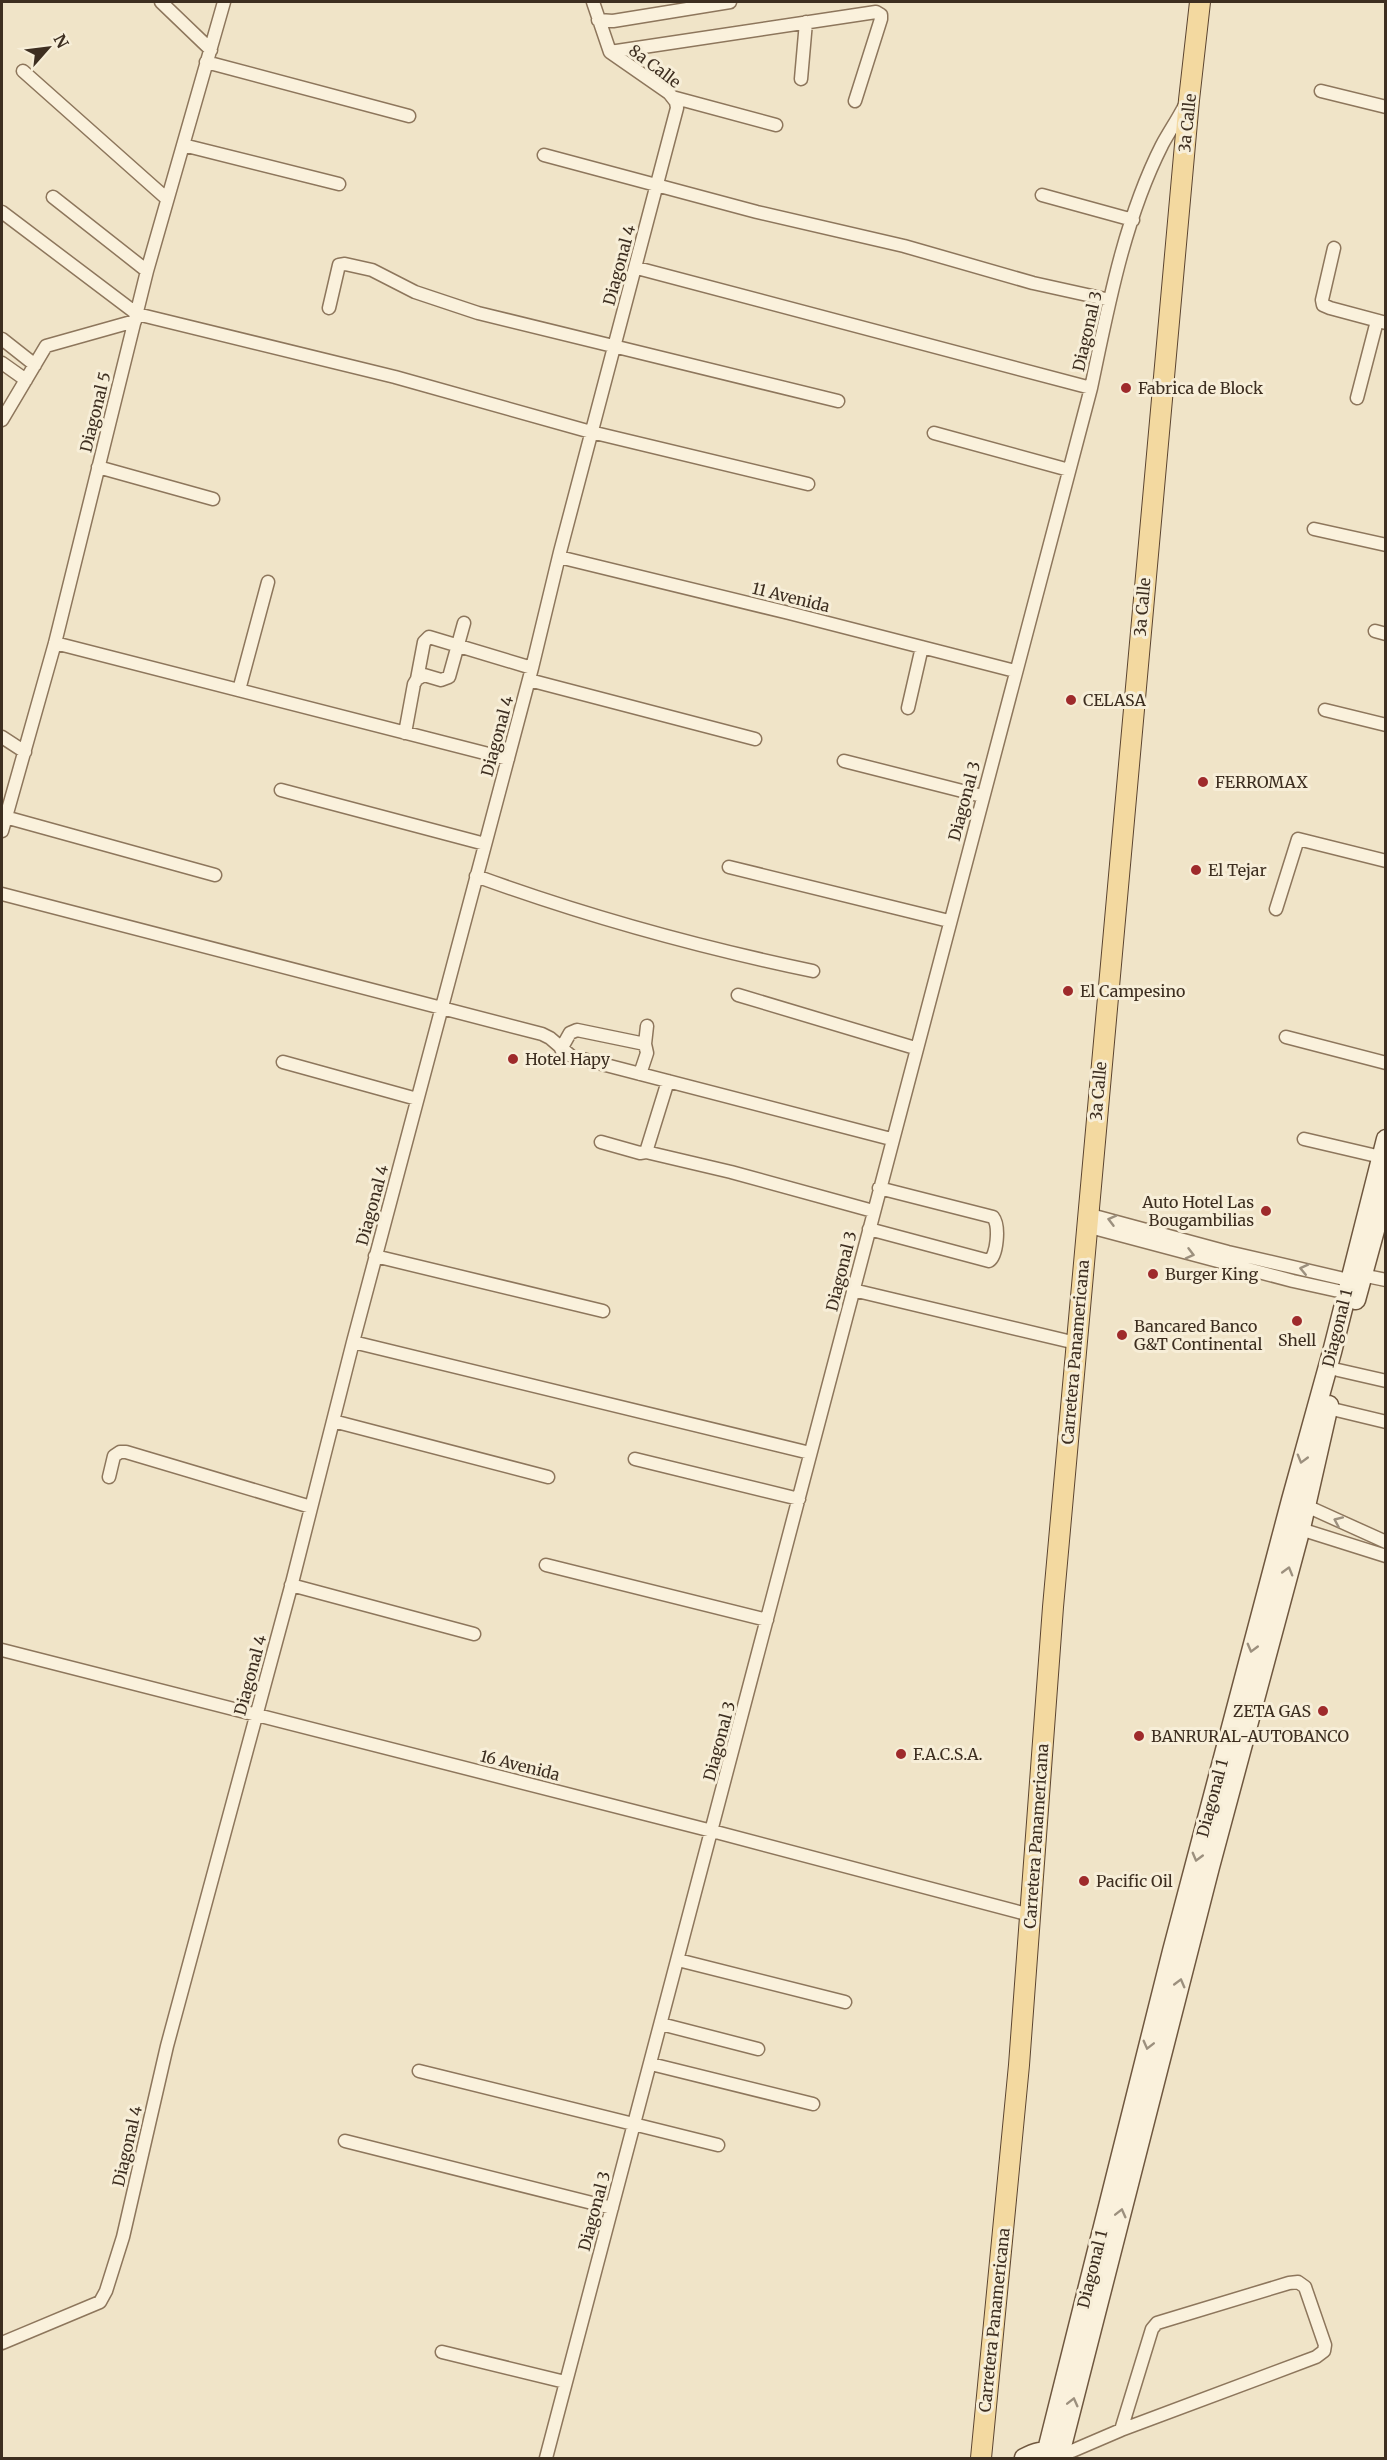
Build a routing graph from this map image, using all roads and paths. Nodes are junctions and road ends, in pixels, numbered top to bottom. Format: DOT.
graph roads {
  1 [pos="161,2"];
  2 [pos="224,2"];
  3 [pos="593,2"];
  4 [pos="730,2"];
  5 [pos="1200,2"];
  6 [pos="598,20"];
  7 [pos="806,22"];
  8 [pos="211,50"];
  9 [pos="610,52"];
  10 [pos="206,62"];
  11 [pos="23,71"];
  12 [pos="801,80"];
  13 [pos="1321,91"];
  14 [pos="1189,100"];
  15 [pos="855,101"];
  16 [pos="675,103"];
  17 [pos="1386,107"];
  18 [pos="409,116"];
  19 [pos="776,125"];
  20 [pos="183,145"];
  21 [pos="543,154"];
  22 [pos="339,184"];
  23 [pos="657,185"];
  24 [pos="1042,195"];
  25 [pos="53,197"];
  26 [pos="167,199"];
  27 [pos="2,212"];
  28 [pos="1133,220"];
  29 [pos="1334,248"];
  30 [pos="637,268"];
  31 [pos="147,271"];
  32 [pos="1110,300"];
  33 [pos="328,308"];
  34 [pos="136,317"];
  35 [pos="1381,322"];
  36 [pos="2,339"];
  37 [pos="613,347"];
  38 [pos="2,363"];
  39 [pos="35,365"];
  40 [pos="26,381"];
  41 [pos="1091,388"];
  42 [pos="1357,398"];
  43 [pos="838,401"];
  44 [pos="2,420"];
  45 [pos="591,432"];
  46 [pos="934,433"];
  47 [pos="98,467"];
  48 [pos="1069,470"];
  49 [pos="808,484"];
  50 [pos="213,499"];
  51 [pos="1314,529"];
  52 [pos="1386,545"];
  53 [pos="559,557"];
  54 [pos="268,582"];
  55 [pos="464,623"];
  56 [pos="55,644"];
  57 [pos="457,646"];
  58 [pos="922,647"];
  59 [pos="1015,671"];
  60 [pos="531,674"];
  61 [pos="417,679"];
  62 [pos="239,690"];
  63 [pos="908,708"];
  64 [pos="1324,710"];
  65 [pos="1386,725"];
  66 [pos="405,733"];
  67 [pos="2,737"];
  68 [pos="755,739"];
  69 [pos="25,752"];
  70 [pos="508,759"];
  71 [pos="844,761"];
  72 [pos="281,790"];
  73 [pos="982,796"];
  74 [pos="5,817"];
  75 [pos="2,831"];
  76 [pos="485,844"];
  77 [pos="1386,861"];
  78 [pos="729,867"];
  79 [pos="215,875"];
  80 [pos="476,876"];
  81 [pos="2,894"];
  82 [pos="1276,909"];
  83 [pos="949,921"];
  84 [pos="813,971"];
  85 [pos="738,995"];
  86 [pos="440,1010"];
  87 [pos="647,1026"];
  88 [pos="1286,1037"];
  89 [pos="645,1044"];
  90 [pos="915,1048"];
  91 [pos="561,1049"];
  92 [pos="283,1062"];
  93 [pos="1386,1063"];
  94 [pos="640,1074"];
  95 [pos="668,1081"];
  96 [pos="417,1099"];
  97 [pos="1304,1138"];
  98 [pos="1386,1138"];
  99 [pos="891,1139"];
  100 [pos="601,1142"];
  101 [pos="646,1152"];
  102 [pos="1381,1157"];
  103 [pos="879,1188"];
  104 [pos="1386,1190"];
  105 [pos="873,1211"];
  106 [pos="1086,1220"];
  107 [pos="869,1228"];
  108 [pos="375,1256"];
  109 [pos="1386,1280"];
  110 [pos="1354,1283"];
  111 [pos="853,1290"];
  112 [pos="603,1311"];
  113 [pos="353,1342"];
  114 [pos="1076,1342"];
  115 [pos="1338,1370"];
  116 [pos="1386,1381"];
  117 [pos="1328,1408"];
  118 [pos="333,1421"];
  119 [pos="1386,1422"];
  120 [pos="810,1453"];
  121 [pos="635,1459"];
  122 [pos="109,1477"];
  123 [pos="548,1477"];
  124 [pos="799,1499"];
  125 [pos="1298,1503"];
  126 [pos="311,1507"];
  127 [pos="1292,1526"];
  128 [pos="1359,1530"];
  129 [pos="1386,1542"];
  130 [pos="1354,1546"];
  131 [pos="1386,1556"];
  132 [pos="546,1565"];
  133 [pos="291,1585"];
  134 [pos="767,1620"];
  135 [pos="474,1634"];
  136 [pos="2,1650"];
  137 [pos="256,1715"];
  138 [pos="712,1831"];
  139 [pos="1030,1915"];
  140 [pos="678,1960"];
  141 [pos="845,2002"];
  142 [pos="661,2024"];
  143 [pos="758,2049"];
  144 [pos="651,2064"];
  145 [pos="419,2071"];
  146 [pos="813,2104"];
  147 [pos="635,2125"];
  148 [pos="345,2141"];
  149 [pos="718,2145"];
  150 [pos="612,2208"];
  151 [pos="2,2343"];
  152 [pos="442,2352"];
  153 [pos="565,2382"];
  154 [pos="1121,2430"];
  155 [pos="1053,2455"];
  156 [pos="546,2458"];
  157 [pos="981,2458"];
  158 [pos="1024,2458"];
  1 -- 8 [label="street"];
  2 -- 8 [label="street, Diagonal 5"];
  3 -- 6 [label="street"];
  4 -- 6 [label="street"];
  5 -- 14 [label="main road, 3a Calle"];
  6 -- 9 [label="street"];
  7 -- 9 [label="street"];
  7 -- 12 [label="street"];
  7 -- 15 [label="street"];
  8 -- 10 [label="street, Diagonal 5"];
  9 -- 16 [label="street, 8a Calle"];
  10 -- 18 [label="street"];
  10 -- 20 [label="street, Diagonal 5"];
  11 -- 26 [label="street"];
  13 -- 17 [label="street"];
  14 -- 28 [label="street, Diagonal 3"];
  14 -- 106 [label="main road, 3a Calle"];
  16 -- 19 [label="street"];
  16 -- 23 [label="street, Diagonal 4"];
  20 -- 22 [label="street"];
  20 -- 26 [label="street, Diagonal 5"];
  21 -- 23 [label="street"];
  23 -- 30 [label="street, Diagonal 4"];
  23 -- 32 [label="street"];
  24 -- 28 [label="street"];
  25 -- 31 [label="street"];
  26 -- 31 [label="street, Diagonal 5"];
  27 -- 34 [label="street"];
  28 -- 32 [label="street, Diagonal 3"];
  29 -- 35 [label="street"];
  30 -- 37 [label="street, Diagonal 4"];
  30 -- 41 [label="street"];
  31 -- 34 [label="street, Diagonal 5"];
  32 -- 41 [label="street, Diagonal 3"];
  33 -- 37 [label="street"];
  34 -- 39 [label="street"];
  34 -- 45 [label="street"];
  34 -- 47 [label="street, Diagonal 5"];
  35 -- 42 [label="street"];
  36 -- 39 [label="street"];
  37 -- 43 [label="street"];
  37 -- 45 [label="street, Diagonal 4"];
  38 -- 40 [label="street"];
  39 -- 40 [label="street"];
  40 -- 44 [label="street"];
  41 -- 48 [label="street, Diagonal 3"];
  45 -- 49 [label="street"];
  45 -- 53 [label="street, Diagonal 4"];
  46 -- 48 [label="street"];
  47 -- 50 [label="street"];
  47 -- 56 [label="street, Diagonal 5"];
  48 -- 59 [label="street, Diagonal 3"];
  51 -- 52 [label="street"];
  53 -- 58 [label="street, 11 Avenida"];
  53 -- 60 [label="street, Diagonal 4"];
  54 -- 62 [label="street"];
  55 -- 57 [label="street"];
  56 -- 62 [label="street"];
  56 -- 69 [label="street, Diagonal 5"];
  57 -- 60 [label="street"];
  57 -- 61 [label="street"];
  57 -- 61 [label="street"];
  58 -- 59 [label="street, 11 Avenida"];
  58 -- 63 [label="street"];
  59 -- 73 [label="street, Diagonal 3"];
  60 -- 68 [label="street"];
  60 -- 70 [label="street, Diagonal 4"];
  61 -- 66 [label="street"];
  62 -- 66 [label="street"];
  64 -- 65 [label="street"];
  66 -- 70 [label="street"];
  67 -- 69 [label="street"];
  69 -- 74 [label="street, Diagonal 5"];
  70 -- 76 [label="street, Diagonal 4"];
  71 -- 73 [label="street"];
  72 -- 76 [label="street"];
  73 -- 83 [label="street, Diagonal 3"];
  74 -- 75 [label="street, Diagonal 5"];
  74 -- 79 [label="street"];
  76 -- 80 [label="street, Diagonal 4"];
  77 -- 82 [label="street"];
  78 -- 83 [label="street"];
  80 -- 84 [label="street"];
  80 -- 86 [label="street, Diagonal 4"];
  81 -- 86 [label="street"];
  83 -- 90 [label="street, Diagonal 3"];
  85 -- 90 [label="street"];
  86 -- 91 [label="street"];
  86 -- 96 [label="street, Diagonal 4"];
  87 -- 89 [label="street"];
  88 -- 93 [label="street"];
  89 -- 91 [label="street"];
  89 -- 94 [label="street"];
  90 -- 99 [label="street, Diagonal 3"];
  91 -- 94 [label="street"];
  92 -- 96 [label="street"];
  94 -- 95 [label="street"];
  95 -- 99 [label="street"];
  95 -- 101 [label="street"];
  96 -- 108 [label="street, Diagonal 4"];
  97 -- 102 [label="street"];
  98 -- 102 [label="main road, Diagonal 1"];
  99 -- 103 [label="street, Diagonal 3"];
  100 -- 101 [label="street"];
  101 -- 105 [label="street"];
  102 -- 110 [label="main road, Diagonal 1"];
  103 -- 105 [label="street, Diagonal 3"];
  103 -- 107 [label="street"];
  104 -- 110 [label="main road, Diagonal 1"];
  105 -- 107 [label="street, Diagonal 3"];
  106 -- 110 [label="street"];
  106 -- 114 [label="main road, Carretera Panamericana"];
  107 -- 111 [label="street, Diagonal 3"];
  108 -- 112 [label="street"];
  108 -- 113 [label="street, Diagonal 4"];
  109 -- 110 [label="street"];
  110 -- 115 [label="main road, Diagonal 1"];
  110 -- 125 [label="main road, Diagonal 1, one-way"];
  111 -- 114 [label="street"];
  111 -- 120 [label="street, Diagonal 3"];
  113 -- 118 [label="street, Diagonal 4"];
  113 -- 120 [label="street"];
  114 -- 139 [label="main road, Carretera Panamericana"];
  115 -- 116 [label="street"];
  115 -- 117 [label="main road, Diagonal 1"];
  117 -- 119 [label="street"];
  117 -- 125 [label="main road, Diagonal 1"];
  118 -- 123 [label="street"];
  118 -- 126 [label="street, Diagonal 4"];
  120 -- 124 [label="street, Diagonal 3"];
  121 -- 124 [label="street"];
  122 -- 126 [label="street"];
  124 -- 134 [label="street, Diagonal 3"];
  125 -- 127 [label="main road, Diagonal 1"];
  128 -- 125 [label="street, one-way"];
  126 -- 133 [label="street, Diagonal 4"];
  127 -- 130 [label="street"];
  127 -- 155 [label="main road, Diagonal 1"];
  128 -- 129 [label="street"];
  128 -- 130 [label="street"];
  130 -- 131 [label="street"];
  132 -- 134 [label="street"];
  133 -- 135 [label="street"];
  133 -- 137 [label="street, Diagonal 4"];
  134 -- 138 [label="street, Diagonal 3"];
  136 -- 137 [label="street, 16 Avenida"];
  137 -- 138 [label="street, 16 Avenida"];
  137 -- 151 [label="street, Diagonal 4"];
  138 -- 139 [label="street, 16 Avenida"];
  138 -- 140 [label="street, Diagonal 3"];
  139 -- 157 [label="main road, Carretera Panamericana"];
  140 -- 141 [label="street"];
  140 -- 142 [label="street, Diagonal 3"];
  142 -- 143 [label="street"];
  142 -- 144 [label="street, Diagonal 3"];
  144 -- 146 [label="street"];
  144 -- 147 [label="street, Diagonal 3"];
  145 -- 147 [label="street"];
  147 -- 149 [label="street"];
  147 -- 150 [label="street, Diagonal 3"];
  148 -- 150 [label="street"];
  150 -- 153 [label="street, Diagonal 3"];
  152 -- 153 [label="street"];
  153 -- 156 [label="street, Diagonal 3"];
  154 -- 154 [label="street"];
  154 -- 155 [label="street"];
  155 -- 158 [label="main road"];
}
